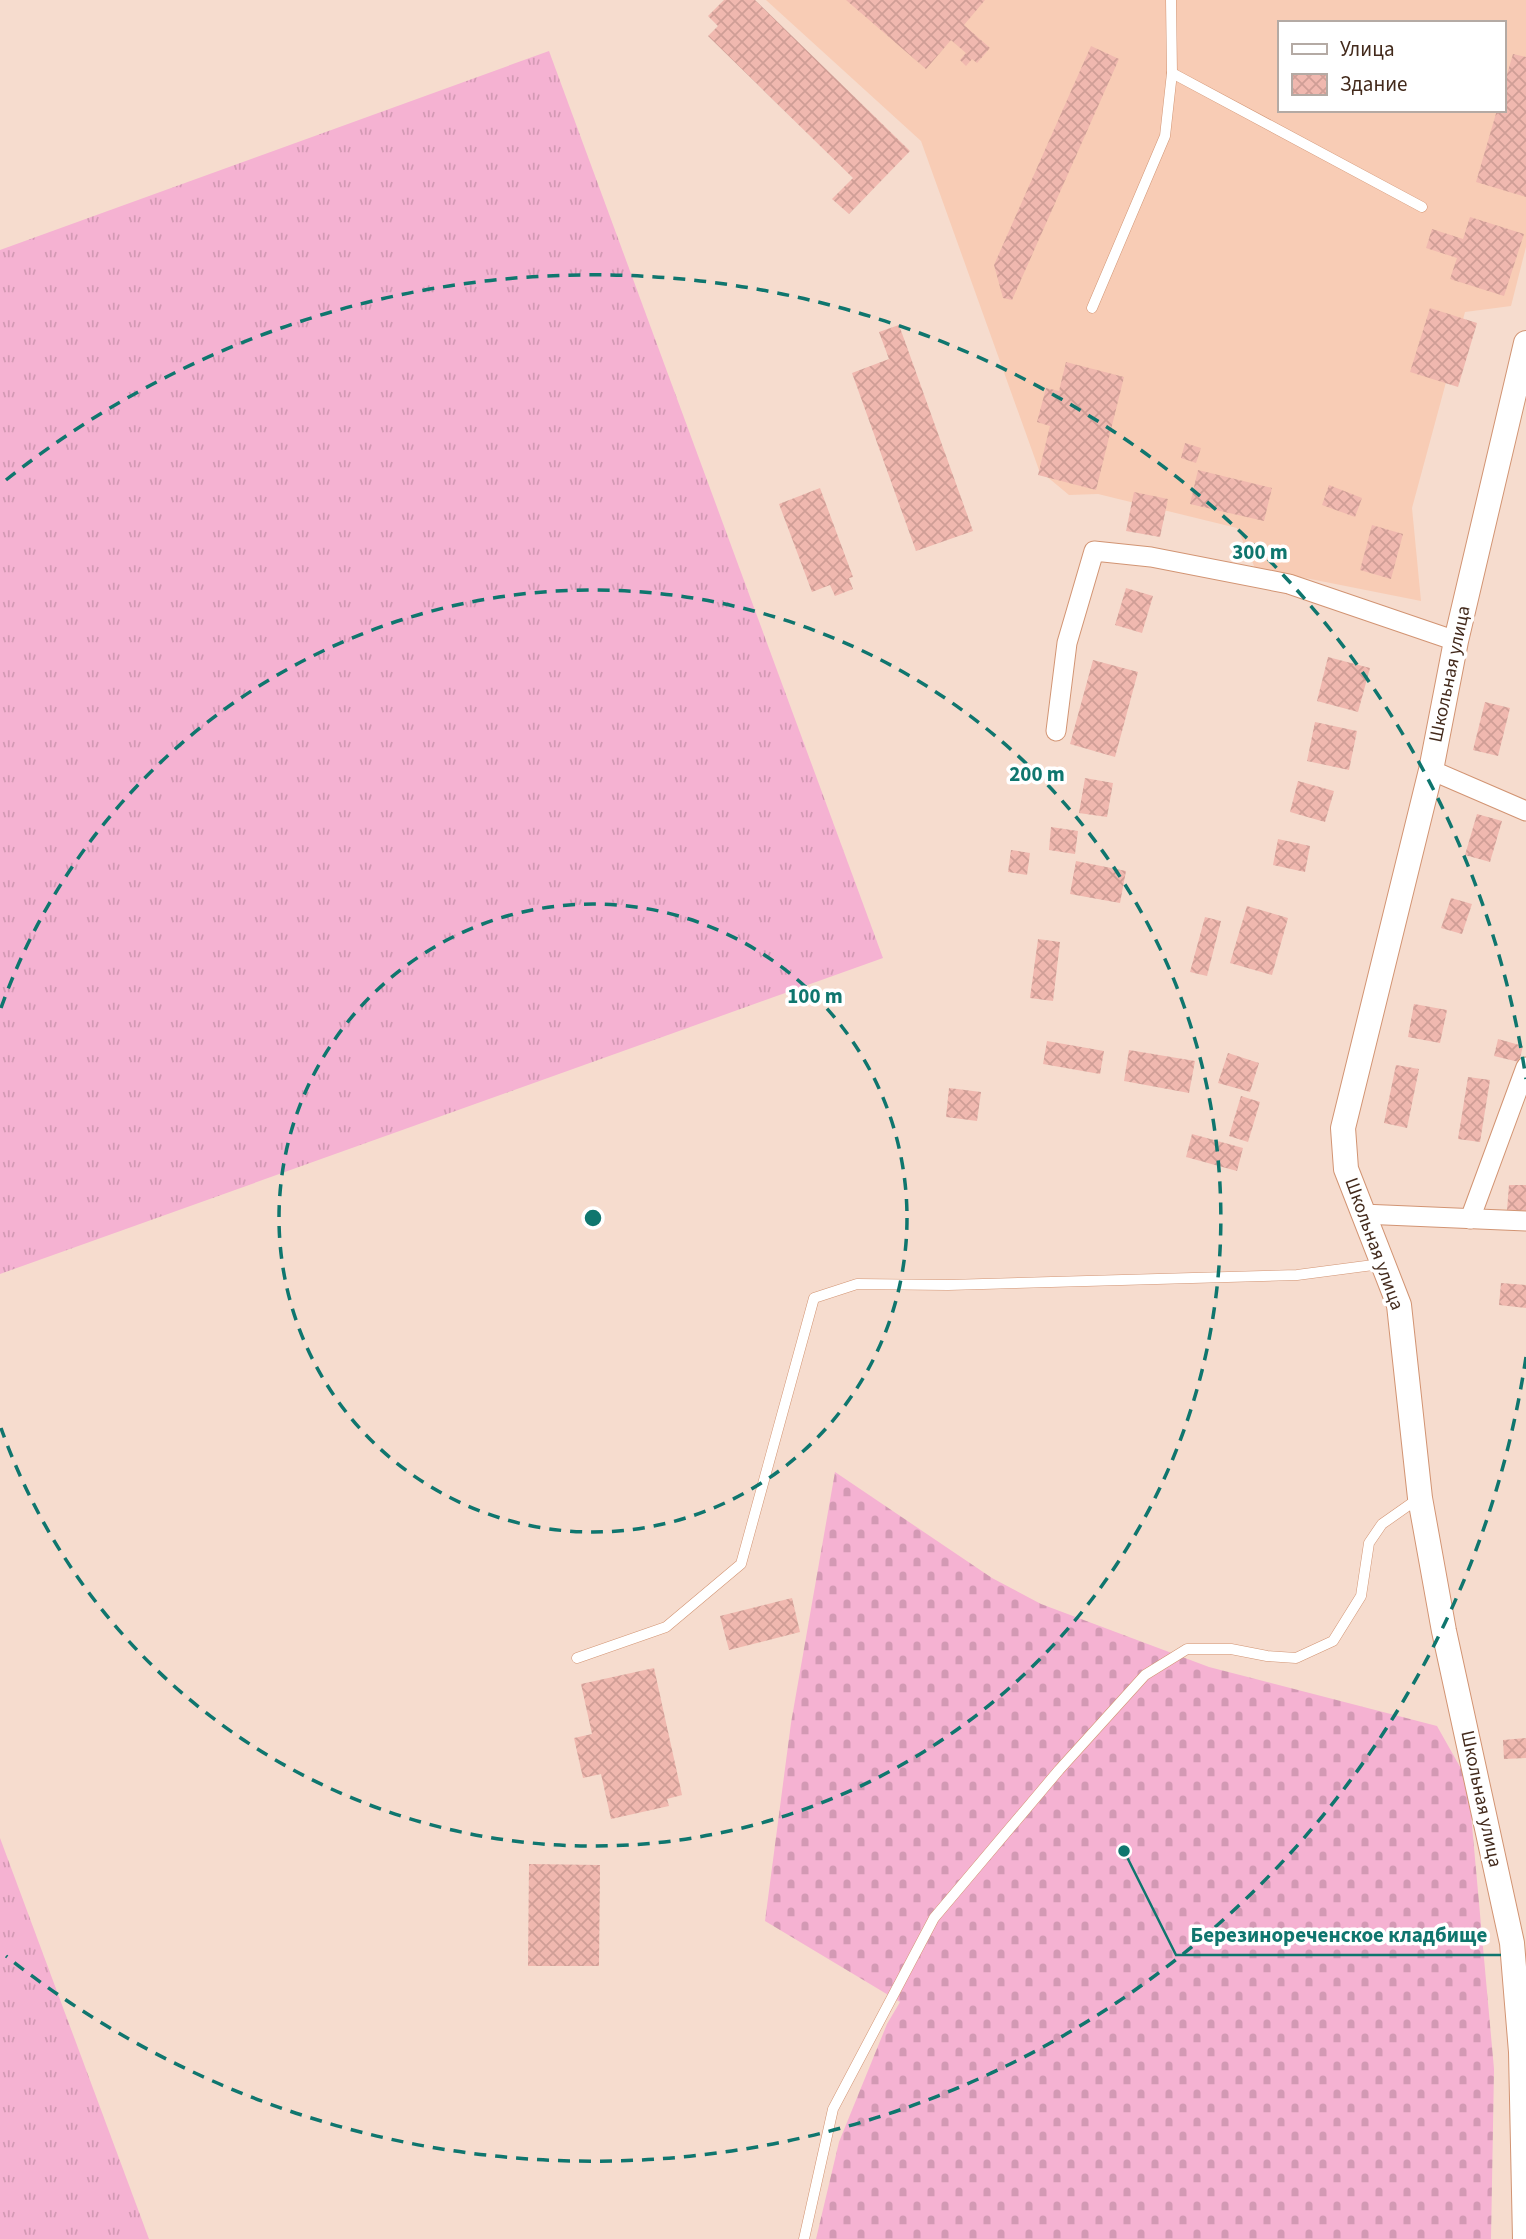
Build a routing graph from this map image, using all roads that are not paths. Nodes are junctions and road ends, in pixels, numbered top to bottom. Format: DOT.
graph roads {
  1 [pos="1171,0"];
  2 [pos="1172,73"];
  3 [pos="1422,207"];
  4 [pos="1091,308"];
  5 [pos="1526,343"];
  6 [pos="1456,641"];
  7 [pos="1056,731"];
  8 [pos="1431,770"];
  9 [pos="1526,811"];
  10 [pos="1526,1067"];
  11 [pos="1362,1214"];
  12 [pos="1470,1219"];
  13 [pos="1526,1221"];
  14 [pos="1383,1264"];
  15 [pos="1420,1498"];
  16 [pos="577,1658"];
  17 [pos="804,2239"];
  18 [pos="1525,2239"];
  1 -- 2 [label="lane"];
  2 -- 3 [label="lane"];
  2 -- 4 [label="lane"];
  5 -- 6 [label="street, Школьная улица"];
  6 -- 7 [label="street"];
  6 -- 8 [label="street, Школьная улица"];
  8 -- 9 [label="street"];
  8 -- 11 [label="street, Школьная улица"];
  10 -- 12 [label="street"];
  11 -- 12 [label="street"];
  11 -- 14 [label="street, Школьная улица"];
  12 -- 13 [label="street"];
  14 -- 15 [label="street, Школьная улица"];
  14 -- 16 [label="lane"];
  15 -- 17 [label="lane"];
  15 -- 18 [label="street, Школьная улица"];
}
